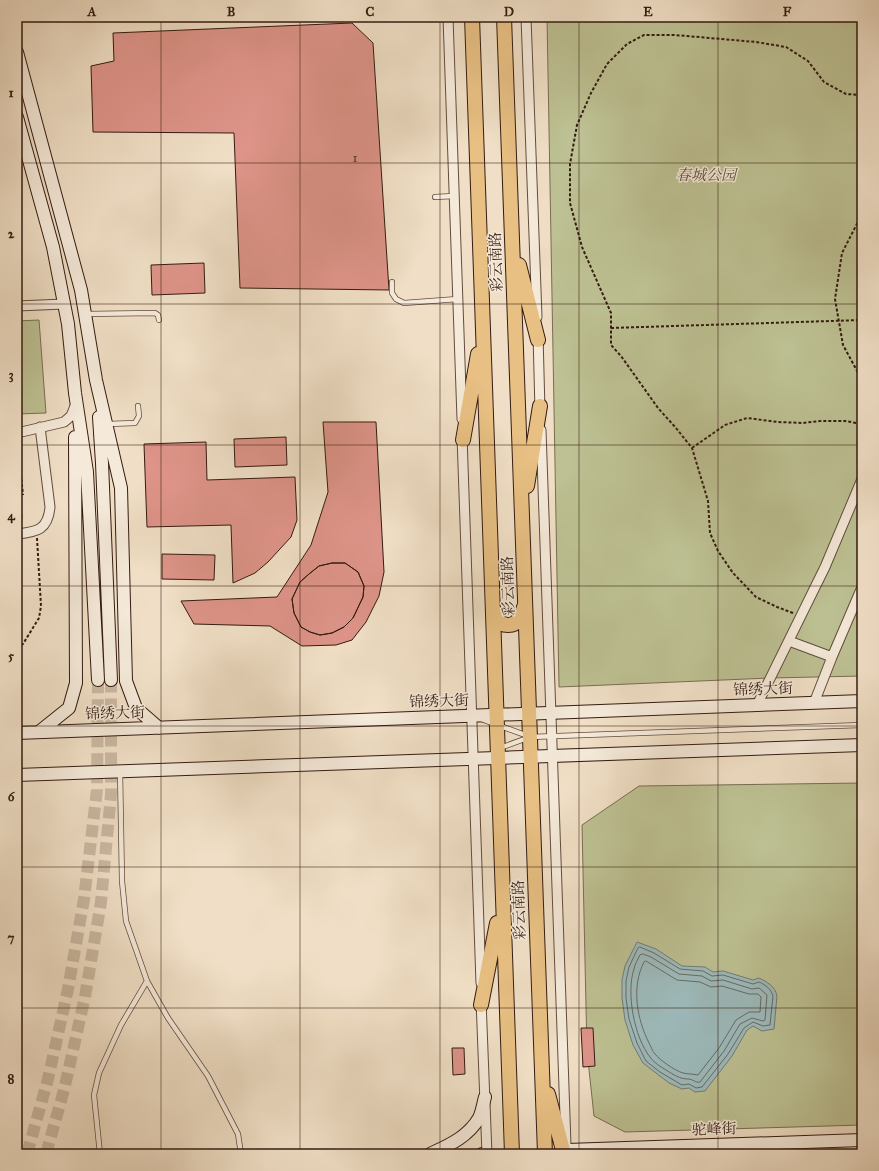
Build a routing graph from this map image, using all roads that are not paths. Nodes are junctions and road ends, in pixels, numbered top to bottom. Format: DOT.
graph roads {
  1 [pos="448,17"];
  2 [pos="472,17"];
  3 [pos="504,17"];
  4 [pos="526,17"];
  5 [pos="17,52"];
  6 [pos="17,117"];
  7 [pos="454,196"];
  8 [pos="435,197"];
  9 [pos="512,235"];
  10 [pos="392,282"];
  11 [pos="458,299"];
  12 [pos="64,304"];
  13 [pos="17,306"];
  14 [pos="85,314"];
  15 [pos="159,320"];
  16 [pos="483,326"];
  17 [pos="538,340"];
  18 [pos="96,380"];
  19 [pos="75,394"];
  20 [pos="75,406"];
  21 [pos="138,406"];
  22 [pos="540,406"];
  23 [pos="106,424"];
  24 [pos="40,427"];
  25 [pos="17,433"];
  26 [pos="463,440"];
  27 [pos="862,479"];
  28 [pos="522,516"];
  29 [pos="17,534"];
  30 [pos="862,586"];
  31 [pos="492,604"];
  32 [pos="525,604"];
  33 [pos="789,641"];
  34 [pos="832,657"];
  35 [pos="98,680"];
  36 [pos="111,680"];
  37 [pos="862,701"];
  38 [pos="814,703"];
  39 [pos="757,705"];
  40 [pos="551,713"];
  41 [pos="529,714"];
  42 [pos="472,716"];
  43 [pos="496,720"];
  44 [pos="862,725"];
  45 [pos="159,728"];
  46 [pos="39,732"];
  47 [pos="17,733"];
  48 [pos="552,736"];
  49 [pos="530,737"];
  50 [pos="862,745"];
  51 [pos="498,754"];
  52 [pos="552,756"];
  53 [pos="530,757"];
  54 [pos="474,759"];
  55 [pos="120,771"];
  56 [pos="17,775"];
  57 [pos="502,897"];
  58 [pos="148,981"];
  59 [pos="481,1006"];
  60 [pos="542,1068"];
  61 [pos="485,1097"];
  62 [pos="862,1140"];
  63 [pos="566,1153"];
  64 [pos="100,1154"];
  65 [pos="241,1154"];
  66 [pos="430,1154"];
  67 [pos="482,1154"];
  68 [pos="487,1154"];
  69 [pos="512,1154"];
  70 [pos="545,1154"];
  1 -- 7 [label="street"];
  2 -- 16 [label="main road, 彩云南路"];
  3 -- 9 [label="main road, 彩云南路"];
  4 -- 17 [label="street"];
  5 -- 14 [label="street"];
  6 -- 12 [label="street"];
  7 -- 8 [label="lane"];
  7 -- 11 [label="street"];
  9 -- 17 [label="main road"];
  9 -- 28 [label="main road, 彩云南路"];
  10 -- 11 [label="lane"];
  11 -- 26 [label="street"];
  12 -- 13 [label="street"];
  12 -- 19 [label="street"];
  14 -- 15 [label="lane"];
  14 -- 18 [label="street"];
  16 -- 26 [label="main road"];
  16 -- 31 [label="main road, 彩云南路"];
  17 -- 22 [label="street"];
  18 -- 23 [label="street"];
  18 -- 36 [label="street"];
  19 -- 20 [label="street"];
  19 -- 35 [label="street"];
  20 -- 24 [label="street"];
  20 -- 46 [label="street"];
  21 -- 23 [label="lane"];
  22 -- 28 [label="main road"];
  22 -- 40 [label="street"];
  23 -- 45 [label="street"];
  24 -- 25 [label="street"];
  24 -- 29 [label="street"];
  26 -- 42 [label="street"];
  27 -- 33 [label="street"];
  28 -- 32 [label="main road, 彩云南路"];
  30 -- 34 [label="street"];
  31 -- 32 [label="main road"];
  31 -- 43 [label="main road, 彩云南路"];
  32 -- 41 [label="main road, 彩云南路"];
  33 -- 34 [label="street"];
  33 -- 39 [label="street"];
  34 -- 38 [label="street"];
  37 -- 38 [label="street, 锦绣大街"];
  38 -- 39 [label="street, 锦绣大街"];
  39 -- 40 [label="street, 锦绣大街"];
  40 -- 41 [label="street, 锦绣大街"];
  40 -- 48 [label="street"];
  41 -- 43 [label="street, 锦绣大街"];
  41 -- 49 [label="main road, 彩云南路"];
  42 -- 43 [label="street, 锦绣大街"];
  42 -- 45 [label="street, 锦绣大街"];
  42 -- 54 [label="street"];
  43 -- 49 [label="lane"];
  43 -- 51 [label="main road, 彩云南路"];
  44 -- 48 [label="lane"];
  45 -- 46 [label="street, 锦绣大街"];
  46 -- 47 [label="street, 锦绣大街"];
  48 -- 49 [label="lane"];
  48 -- 52 [label="street"];
  49 -- 51 [label="lane"];
  49 -- 53 [label="main road, 彩云南路"];
  50 -- 52 [label="street"];
  51 -- 53 [label="street"];
  51 -- 54 [label="street"];
  51 -- 57 [label="main road, 彩云南路"];
  52 -- 53 [label="street"];
  52 -- 63 [label="street"];
  53 -- 60 [label="main road, 彩云南路"];
  54 -- 55 [label="street"];
  54 -- 59 [label="street"];
  55 -- 56 [label="street"];
  55 -- 58 [label="lane"];
  57 -- 59 [label="main road"];
  57 -- 69 [label="main road, 彩云南路"];
  58 -- 64 [label="lane"];
  58 -- 65 [label="lane"];
  59 -- 61 [label="street"];
  60 -- 63 [label="main road"];
  60 -- 70 [label="main road, 彩云南路"];
  61 -- 66 [label="street"];
  61 -- 68 [label="street"];
  62 -- 63 [label="street, 驼峰街"];
  67 -- 68 [label="street"];
}
